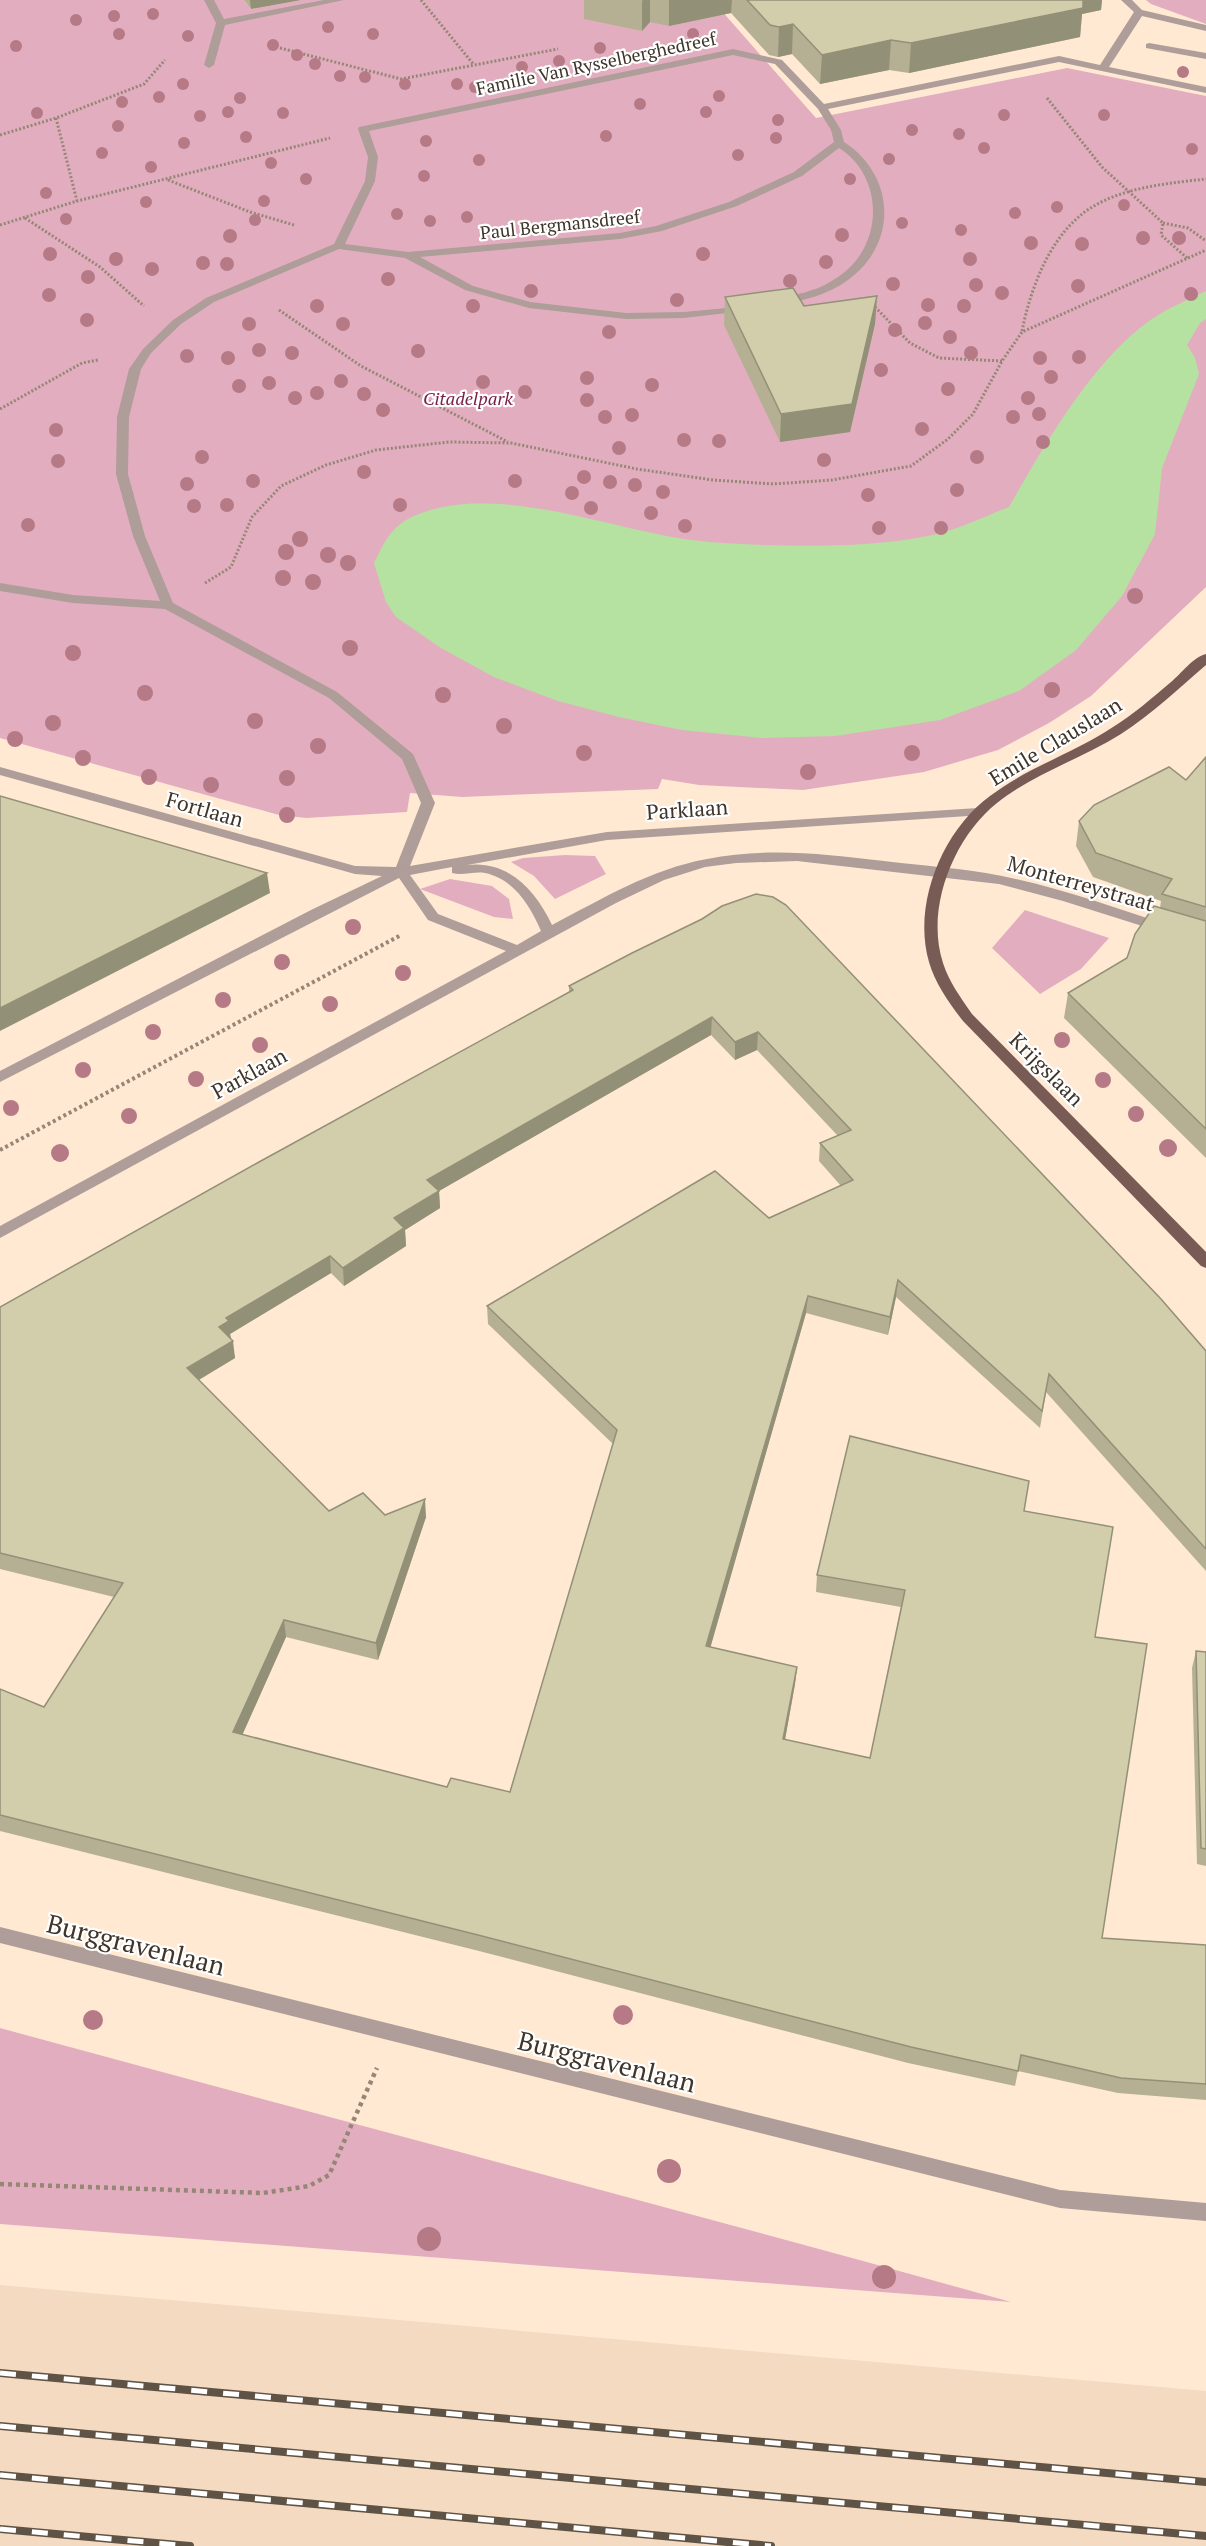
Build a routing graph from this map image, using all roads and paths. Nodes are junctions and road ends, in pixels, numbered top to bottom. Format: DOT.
graph roads {
  1 [pos="209,0"];
  2 [pos="339,0"];
  3 [pos="421,0"];
  4 [pos="1126,0"];
  5 [pos="1139,12"];
  6 [pos="221,28"];
  7 [pos="1206,28"];
  8 [pos="1149,46"];
  9 [pos="558,49"];
  10 [pos="1206,56"];
  11 [pos="165,60"];
  12 [pos="209,65"];
  13 [pos="474,65"];
  14 [pos="1022,67"];
  15 [pos="1103,68"];
  16 [pos="1206,90"];
  17 [pos="822,107"];
  18 [pos="56,118"];
  19 [pos="0,135"];
  20 [pos="330,137"];
  21 [pos="839,143"];
  22 [pos="1206,179"];
  23 [pos="168,180"];
  24 [pos="1129,193"];
  25 [pos="77,201"];
  26 [pos="24,217"];
  27 [pos="1163,223"];
  28 [pos="0,225"];
  29 [pos="294,225"];
  30 [pos="1206,241"];
  31 [pos="338,246"];
  32 [pos="1206,250"];
  33 [pos="408,255"];
  34 [pos="1187,258"];
  35 [pos="248,285"];
  36 [pos="830,288"];
  37 [pos="150,312"];
  38 [pos="1022,332"];
  39 [pos="147,351"];
  40 [pos="1002,361"];
  41 [pos="0,409"];
  42 [pos="511,443"];
  43 [pos="0,587"];
  44 [pos="168,604"];
  45 [pos="1206,658"];
  46 [pos="0,771"];
  47 [pos="978,812"];
  48 [pos="401,872"];
  49 [pos="943,873"];
  50 [pos="433,917"];
  51 [pos="1172,930"];
  52 [pos="549,933"];
  53 [pos="517,950"];
  54 [pos="0,1077"];
  55 [pos="0,1150"];
  56 [pos="0,1233"];
  57 [pos="1206,1262"];
  58 [pos="0,1935"];
  59 [pos="392,2035"];
  60 [pos="0,2184"];
  61 [pos="1206,2212"];
  1 -- 6 [label="street"];
  2 -- 6 [label="street"];
  3 -- 13 [label="path"];
  4 -- 5 [label="street"];
  5 -- 7 [label="street"];
  5 -- 15 [label="street"];
  6 -- 12 [label="street"];
  6 -- 13 [label="path"];
  8 -- 10 [label="street"];
  9 -- 13 [label="path"];
  11 -- 18 [label="path"];
  14 -- 15 [label="street"];
  14 -- 17 [label="street"];
  14 -- 24 [label="path"];
  15 -- 16 [label="street"];
  17 -- 21 [label="street, Paul Bergmansdreef"];
  17 -- 31 [label="street, Familie Van Rysselberghedreef"];
  18 -- 19 [label="path"];
  18 -- 25 [label="path"];
  20 -- 23 [label="path"];
  21 -- 33 [label="street, Paul Bergmansdreef"];
  21 -- 36 [label="street, Paul Bergmansdreef"];
  22 -- 24 [label="path"];
  23 -- 25 [label="path"];
  23 -- 29 [label="path"];
  24 -- 27 [label="path"];
  24 -- 38 [label="path"];
  25 -- 26 [label="path"];
  26 -- 28 [label="path"];
  26 -- 37 [label="path"];
  27 -- 30 [label="path"];
  27 -- 34 [label="path"];
  31 -- 33 [label="street, Paul Bergmansdreef"];
  31 -- 35 [label="street"];
  32 -- 34 [label="path"];
  33 -- 36 [label="street, Paul Bergmansdreef"];
  34 -- 38 [label="path"];
  35 -- 39 [label="street"];
  35 -- 42 [label="path"];
  36 -- 40 [label="path"];
  38 -- 40 [label="path"];
  39 -- 41 [label="path"];
  39 -- 44 [label="street"];
  40 -- 42 [label="path"];
  42 -- 44 [label="path"];
  43 -- 44 [label="street"];
  44 -- 48 [label="street"];
  45 -- 47 [label="main road, Emile Clauslaan"];
  46 -- 48 [label="street, Fortlaan"];
  47 -- 48 [label="street, Parklaan"];
  47 -- 49 [label="main road, Emile Clauslaan"];
  48 -- 50 [label="street"];
  48 -- 52 [label="street, Parklaan"];
  48 -- 54 [label="street, Parklaan"];
  49 -- 51 [label="street, Monterreystraat"];
  49 -- 52 [label="street, Parklaan"];
  49 -- 57 [label="main road, Krijgslaan"];
  50 -- 53 [label="street"];
  50 -- 55 [label="path"];
  52 -- 53 [label="street, Parklaan"];
  53 -- 56 [label="street, Parklaan"];
  58 -- 59 [label="street, Burggravenlaan"];
  59 -- 60 [label="path"];
  59 -- 61 [label="street, Burggravenlaan"];
}
